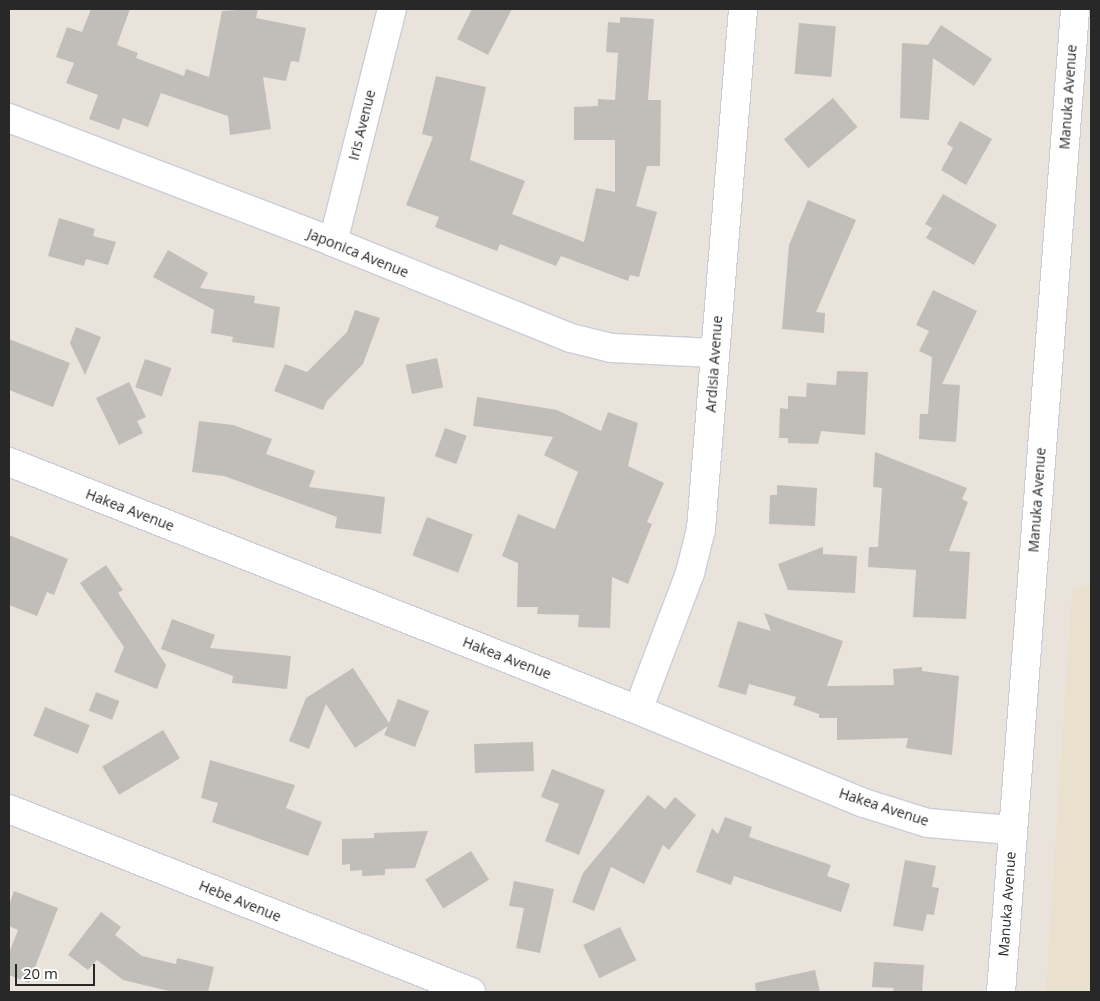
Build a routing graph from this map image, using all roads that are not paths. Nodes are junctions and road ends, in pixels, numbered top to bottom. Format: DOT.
graph roads {
  1 [pos="392,9"];
  2 [pos="743,9"];
  3 [pos="1080,16"];
  4 [pos="9,118"];
  5 [pos="333,242"];
  6 [pos="714,353"];
  7 [pos="9,462"];
  8 [pos="638,710"];
  9 [pos="9,809"];
  10 [pos="1012,830"];
  11 [pos="471,992"];
  12 [pos="1001,992"];
  1 -- 5 [label="street, Iris Avenue"];
  2 -- 6 [label="street, Ardisia Avenue"];
  3 -- 10 [label="street, Manuka Avenue"];
  4 -- 5 [label="street, Japonica Avenue"];
  5 -- 6 [label="street, Japonica Avenue"];
  6 -- 8 [label="street, Ardisia Avenue"];
  7 -- 8 [label="street, Hakea Avenue"];
  8 -- 10 [label="street, Hakea Avenue"];
  9 -- 11 [label="street, Hebe Avenue"];
  10 -- 12 [label="street, Manuka Avenue"];
}
